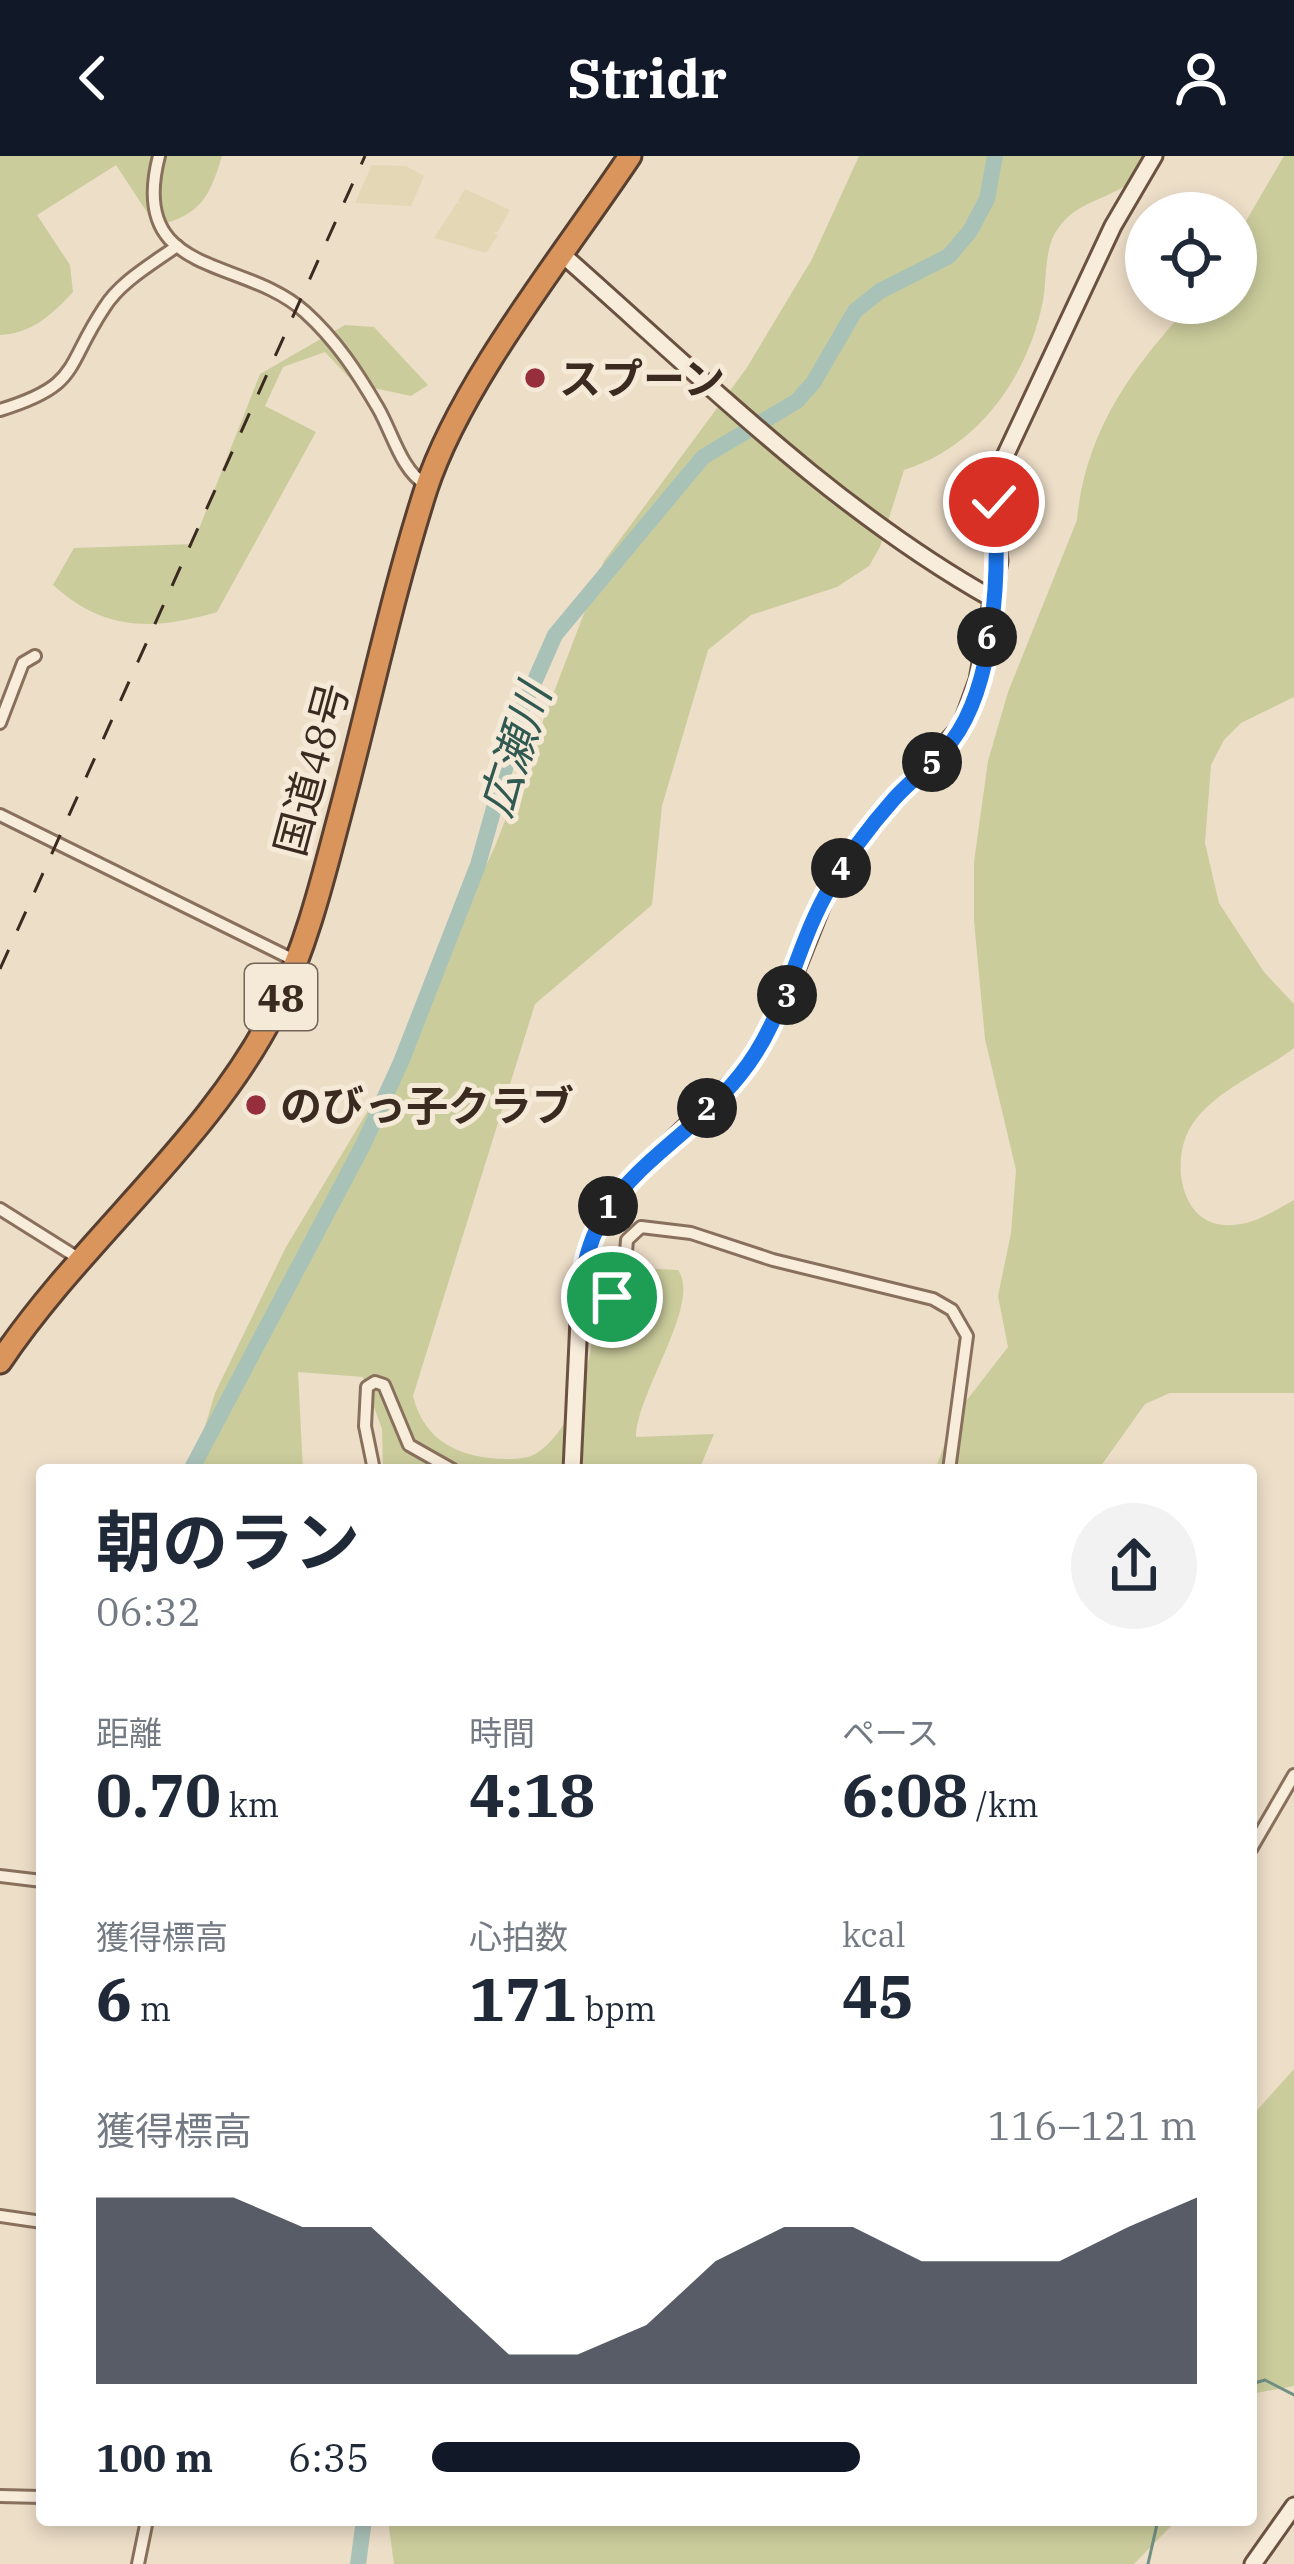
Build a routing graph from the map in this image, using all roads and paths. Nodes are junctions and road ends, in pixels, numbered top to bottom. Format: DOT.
graph roads {
  1 [pos="159,156"];
  2 [pos="630,156"];
  3 [pos="1154,156"];
  4 [pos="177,246"];
  5 [pos="564,256"];
  6 [pos="0,410"];
  7 [pos="427,486"];
  8 [pos="994,599"];
  9 [pos="34,656"];
  10 [pos="0,723"];
  11 [pos="0,814"];
  12 [pos="296,961"];
  13 [pos="0,1209"];
  14 [pos="78,1258"];
  15 [pos="580,1306"];
  16 [pos="0,1363"];
  17 [pos="373,1464"];
  18 [pos="442,1464"];
  19 [pos="574,1464"];
  20 [pos="950,1464"];
  21 [pos="1294,1775"];
  22 [pos="1257,1839"];
  23 [pos="0,1876"];
  24 [pos="36,1880"];
  25 [pos="0,2216"];
  26 [pos="36,2221"];
  27 [pos="0,2496"];
  28 [pos="36,2497"];
  29 [pos="1294,2506"];
  30 [pos="146,2526"];
  31 [pos="138,2564"];
  32 [pos="1252,2564"];
  1 -- 4 [label="street"];
  2 -- 5 [label="highway, 国道48号 / 48"];
  3 -- 8 [label="street"];
  4 -- 6 [label="street"];
  4 -- 7 [label="street"];
  5 -- 7 [label="highway, 国道48号 / 48"];
  5 -- 8 [label="street"];
  7 -- 12 [label="highway, 国道48号 / 48"];
  8 -- 15 [label="street"];
  9 -- 10 [label="street"];
  11 -- 12 [label="street"];
  12 -- 14 [label="highway, 国道48号 / 48"];
  13 -- 14 [label="street"];
  14 -- 16 [label="highway, 国道48号 / 48"];
  15 -- 19 [label="street"];
  15 -- 20 [label="street"];
  17 -- 18 [label="street"];
  21 -- 22 [label="street"];
  23 -- 24 [label="street"];
  25 -- 26 [label="street"];
  27 -- 28 [label="street"];
  29 -- 32 [label="street"];
  30 -- 31 [label="street"];
}
